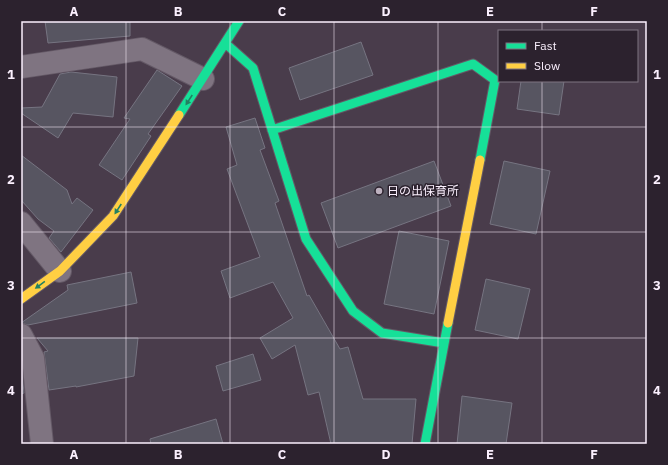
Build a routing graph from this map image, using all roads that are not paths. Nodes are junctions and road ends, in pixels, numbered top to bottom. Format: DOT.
graph roads {
  1 [pos="239,21"];
  2 [pos="225,43"];
  3 [pos="21,67"];
  4 [pos="203,79"];
  5 [pos="272,130"];
  6 [pos="21,223"];
  7 [pos="60,270"];
  8 [pos="21,298"];
  9 [pos="21,335"];
  10 [pos="444,342"];
  11 [pos="42,444"];
  12 [pos="425,444"];
  1 -- 2 [label="street"];
  2 -- 4 [label="street"];
  2 -- 5 [label="street"];
  3 -- 4 [label="street"];
  4 -- 7 [label="street, one-way"];
  5 -- 10 [label="street"];
  5 -- 10 [label="street"];
  6 -- 7 [label="street"];
  7 -- 8 [label="street, one-way"];
  9 -- 11 [label="street"];
  10 -- 12 [label="street"];
}
